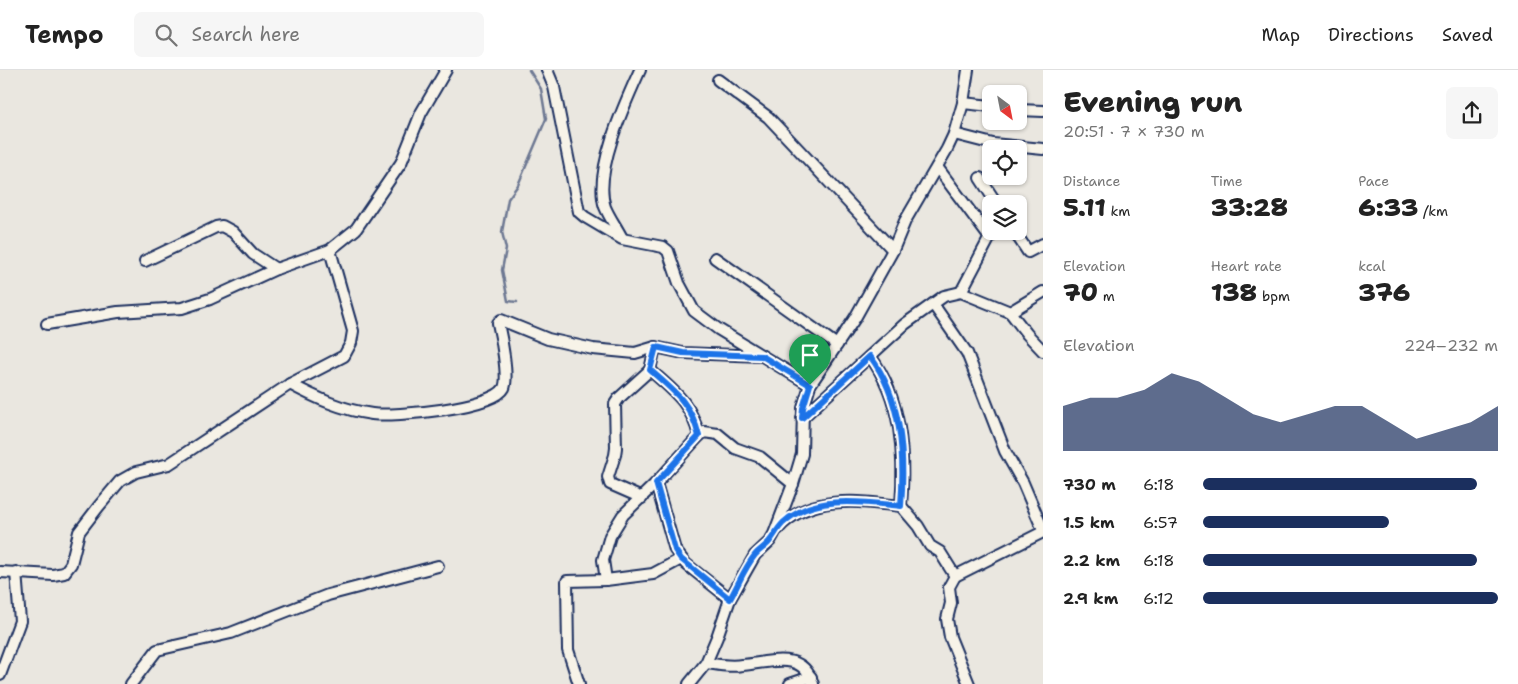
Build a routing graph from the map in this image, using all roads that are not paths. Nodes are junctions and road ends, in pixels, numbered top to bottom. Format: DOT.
graph roads {
  1 [pos="446,70"];
  2 [pos="547,70"];
  3 [pos="640,70"];
  4 [pos="968,70"];
  5 [pos="718,80"];
  6 [pos="963,103"];
  7 [pos="982,105"];
  8 [pos="1028,110"];
  9 [pos="1043,111"];
  10 [pos="954,134"];
  11 [pos="1043,149"];
  12 [pos="938,167"];
  13 [pos="980,178"];
  14 [pos="991,195"];
  15 [pos="622,239"];
  16 [pos="1020,240"];
  17 [pos="1043,244"];
  18 [pos="330,250"];
  19 [pos="893,250"];
  20 [pos="716,258"];
  21 [pos="145,261"];
  22 [pos="276,269"];
  23 [pos="961,292"];
  24 [pos="1043,292"];
  25 [pos="933,304"];
  26 [pos="1010,312"];
  27 [pos="47,324"];
  28 [pos="837,345"];
  29 [pos="656,347"];
  30 [pos="1043,352"];
  31 [pos="762,356"];
  32 [pos="870,356"];
  33 [pos="650,370"];
  34 [pos="290,384"];
  35 [pos="810,385"];
  36 [pos="802,418"];
  37 [pos="699,436"];
  38 [pos="656,483"];
  39 [pos="793,484"];
  40 [pos="642,498"];
  41 [pos="901,506"];
  42 [pos="1043,531"];
  43 [pos="774,534"];
  44 [pos="681,559"];
  45 [pos="438,566"];
  46 [pos="0,572"];
  47 [pos="16,572"];
  48 [pos="955,576"];
  49 [pos="606,580"];
  50 [pos="730,599"];
  51 [pos="706,663"];
  52 [pos="0,675"];
  53 [pos="812,680"];
  54 [pos="131,684"];
  55 [pos="579,684"];
  56 [pos="690,684"];
  57 [pos="790,684"];
  58 [pos="969,684"];
  1 -- 18 [label="street"];
  2 -- 15 [label="street"];
  3 -- 15 [label="street"];
  4 -- 6 [label="street"];
  5 -- 19 [label="street"];
  6 -- 7 [label="street"];
  6 -- 10 [label="street"];
  8 -- 9 [label="street"];
  10 -- 11 [label="street"];
  10 -- 12 [label="street"];
  12 -- 19 [label="street"];
  12 -- 23 [label="street"];
  13 -- 14 [label="street"];
  15 -- 31 [label="street"];
  16 -- 17 [label="street"];
  18 -- 22 [label="street"];
  18 -- 34 [label="street"];
  19 -- 28 [label="street"];
  20 -- 28 [label="street"];
  21 -- 22 [label="street"];
  22 -- 27 [label="street"];
  23 -- 25 [label="street"];
  23 -- 26 [label="street"];
  24 -- 26 [label="street"];
  25 -- 32 [label="street"];
  25 -- 42 [label="street"];
  26 -- 30 [label="street"];
  28 -- 35 [label="street"];
  29 -- 31 [label="street"];
  29 -- 33 [label="street"];
  29 -- 34 [label="street"];
  31 -- 35 [label="street"];
  32 -- 36 [label="street"];
  32 -- 41 [label="street"];
  33 -- 37 [label="street"];
  33 -- 40 [label="street"];
  34 -- 47 [label="street"];
  35 -- 36 [label="street"];
  36 -- 39 [label="street"];
  37 -- 38 [label="street"];
  37 -- 39 [label="street"];
  38 -- 40 [label="street"];
  38 -- 44 [label="street"];
  39 -- 43 [label="street"];
  40 -- 49 [label="street"];
  41 -- 43 [label="street"];
  41 -- 48 [label="street"];
  42 -- 48 [label="street"];
  43 -- 50 [label="street"];
  44 -- 49 [label="street"];
  44 -- 50 [label="street"];
  45 -- 54 [label="street"];
  46 -- 47 [label="street"];
  47 -- 52 [label="street"];
  48 -- 58 [label="street"];
  49 -- 55 [label="street"];
  50 -- 51 [label="street"];
  51 -- 53 [label="street"];
  51 -- 56 [label="street"];
  53 -- 57 [label="street"];
}
